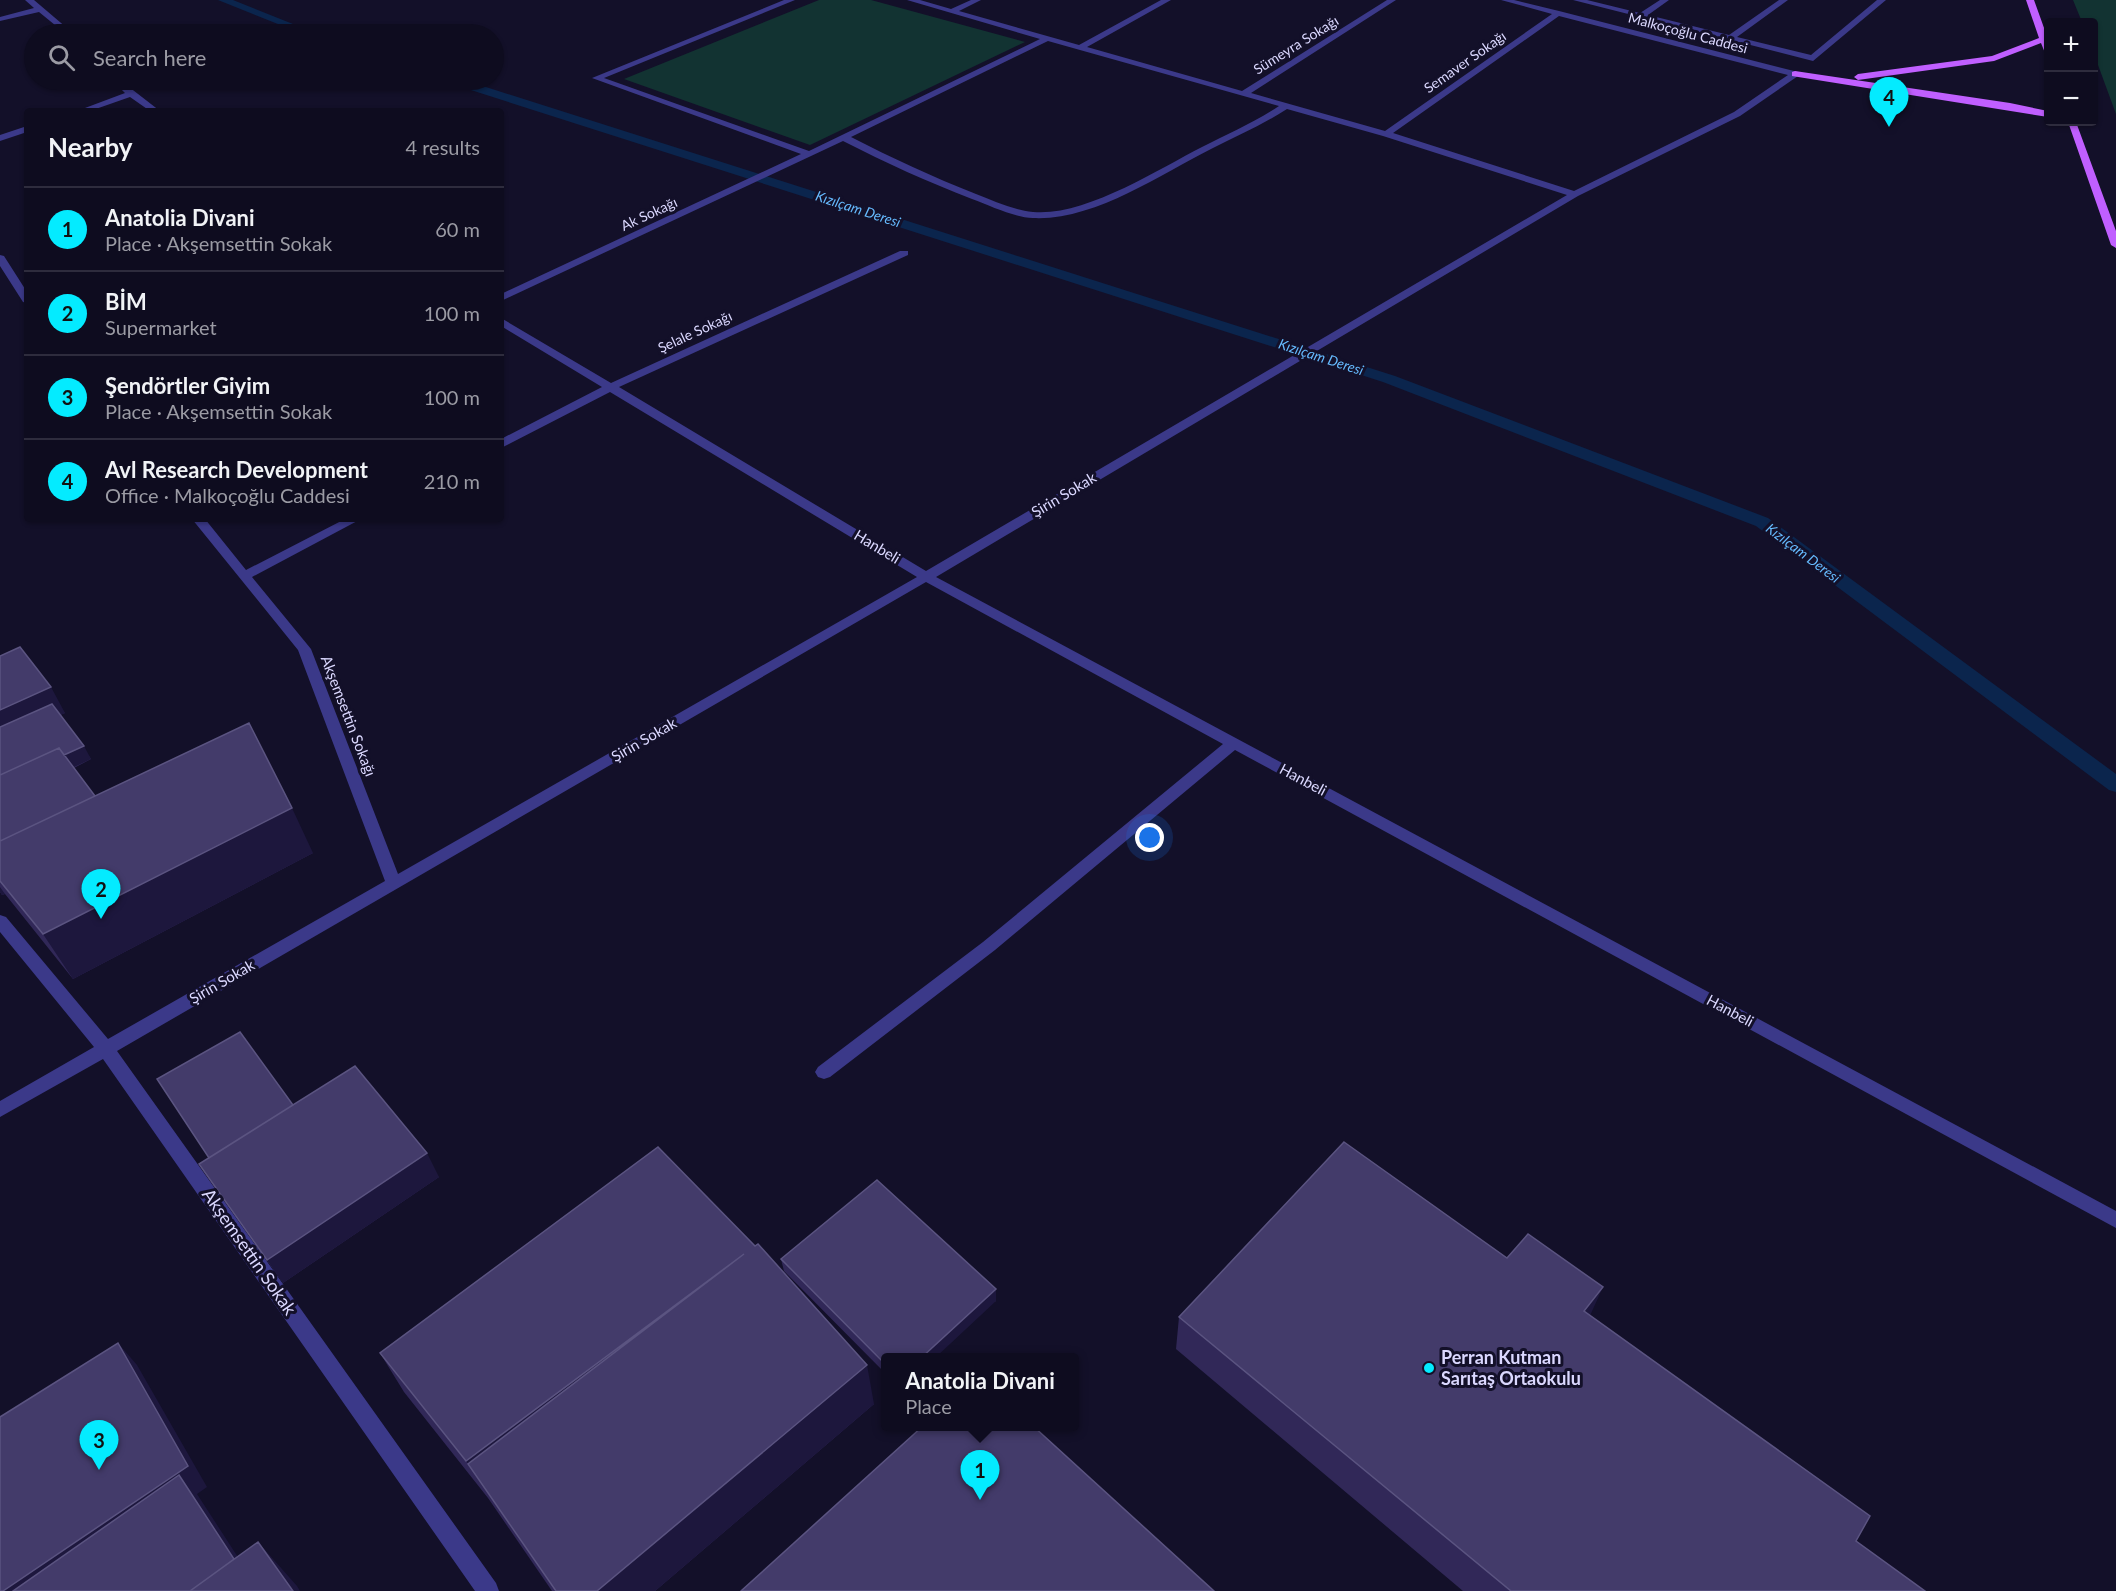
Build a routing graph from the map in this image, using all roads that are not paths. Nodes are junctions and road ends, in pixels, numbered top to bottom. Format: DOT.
graph roads {
  1 [pos="30,0"];
  2 [pos="791,0"];
  3 [pos="911,0"];
  4 [pos="977,0"];
  5 [pos="1167,0"];
  6 [pos="1392,0"];
  7 [pos="1505,0"];
  8 [pos="1577,0"];
  9 [pos="1665,0"];
  10 [pos="1784,0"];
  11 [pos="1882,0"];
  12 [pos="2030,0"];
  13 [pos="41,9"];
  14 [pos="952,11"];
  15 [pos="1559,13"];
  16 [pos="1641,16"];
  17 [pos="0,19"];
  18 [pos="58,24"];
  19 [pos="1731,37"];
  20 [pos="1048,38"];
  21 [pos="2044,39"];
  22 [pos="1081,47"];
  23 [pos="1795,74"];
  24 [pos="127,90"];
  25 [pos="1245,93"];
  26 [pos="131,94"];
  27 [pos="1287,105"];
  28 [pos="90,108"];
  29 [pos="152,108"];
  30 [pos="2044,113"];
  31 [pos="2073,126"];
  32 [pos="24,130"];
  33 [pos="1386,134"];
  34 [pos="843,137"];
  35 [pos="0,138"];
  36 [pos="809,154"];
  37 [pos="1575,194"];
  38 [pos="2116,245"];
  39 [pos="904,253"];
  40 [pos="0,258"];
  41 [pos="24,294"];
  42 [pos="504,297"];
  43 [pos="504,323"];
  44 [pos="611,387"];
  45 [pos="504,442"];
  46 [pos="200,522"];
  47 [pos="349,522"];
  48 [pos="244,576"];
  49 [pos="926,577"];
  50 [pos="1234,743"];
  51 [pos="394,884"];
  52 [pos="0,921"];
  53 [pos="106,1049"];
  54 [pos="824,1072"];
  55 [pos="0,1110"];
  56 [pos="2116,1220"];
  57 [pos="488,1591"];
  1 -- 13 [label="street"];
  2 -- 36 [label="street"];
  3 -- 14 [label="street"];
  4 -- 14 [label="street"];
  5 -- 22 [label="street"];
  6 -- 25 [label="street, Sümeyra Sokağı"];
  7 -- 15 [label="street, Malkoçoğlu Caddesi"];
  8 -- 16 [label="street"];
  9 -- 16 [label="street"];
  10 -- 19 [label="street"];
  11 -- 19 [label="street"];
  12 -- 21 [label="main road"];
  13 -- 17 [label="street"];
  13 -- 18 [label="street"];
  14 -- 20 [label="street"];
  15 -- 23 [label="street, Malkoçoğlu Caddesi"];
  15 -- 33 [label="street, Semaver Sokağı"];
  16 -- 19 [label="street"];
  20 -- 22 [label="street"];
  20 -- 34 [label="street, Ak Sokağı"];
  21 -- 23 [label="main road"];
  22 -- 25 [label="street"];
  23 -- 30 [label="main road"];
  23 -- 37 [label="street, Şirin Sokak"];
  24 -- 26 [label="street"];
  25 -- 27 [label="street"];
  26 -- 28 [label="street"];
  26 -- 29 [label="street"];
  27 -- 33 [label="street"];
  27 -- 34 [label="street"];
  31 -- 38 [label="main road"];
  32 -- 35 [label="street"];
  33 -- 37 [label="street"];
  34 -- 36 [label="street, Ak Sokağı"];
  36 -- 42 [label="street, Ak Sokağı"];
  37 -- 49 [label="street, Şirin Sokak"];
  39 -- 44 [label="street, Şelale Sokağı"];
  40 -- 41 [label="street"];
  43 -- 44 [label="street, Hanbeli"];
  44 -- 45 [label="street, Şelale Sokağı"];
  44 -- 49 [label="street, Hanbeli"];
  46 -- 48 [label="street, Akşemsettin Sokağı"];
  47 -- 48 [label="street"];
  48 -- 51 [label="street, Akşemsettin Sokağı"];
  49 -- 50 [label="street, Hanbeli"];
  49 -- 51 [label="street, Şirin Sokak"];
  50 -- 54 [label="street"];
  50 -- 56 [label="street, Hanbeli"];
  51 -- 53 [label="street, Şirin Sokak"];
  52 -- 53 [label="street, Akşemsettin Sokak"];
  53 -- 55 [label="street, Şirin Sokak"];
  53 -- 57 [label="street, Akşemsettin Sokak"];
}
